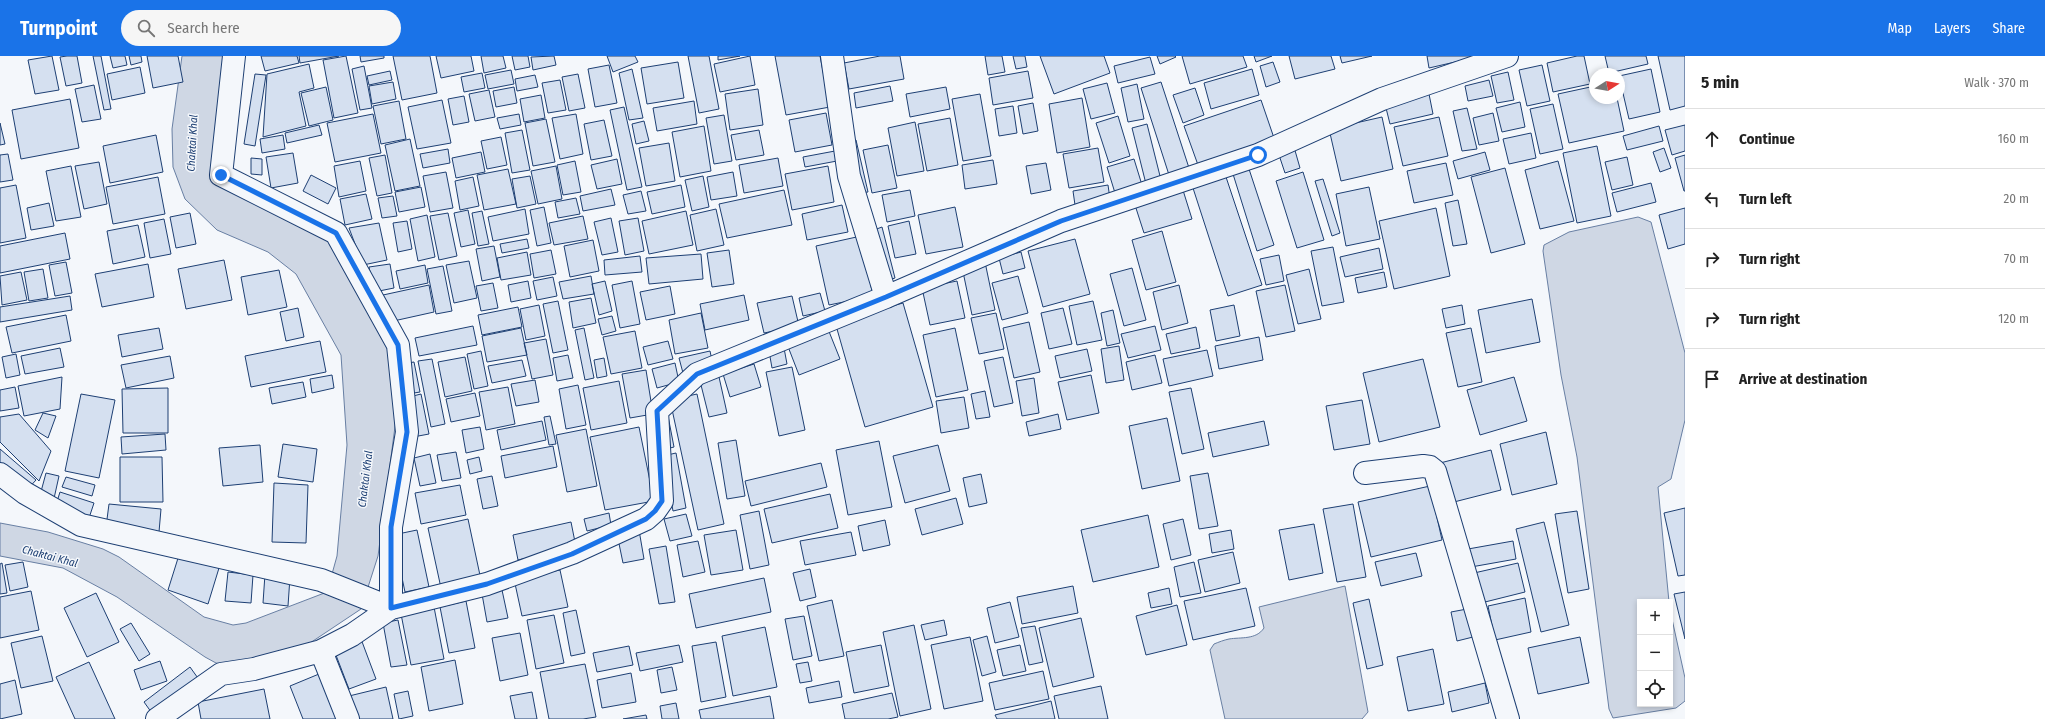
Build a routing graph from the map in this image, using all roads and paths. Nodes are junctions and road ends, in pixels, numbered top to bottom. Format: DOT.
graph roads {
  1 [pos="234,56"];
  2 [pos="832,56"];
  3 [pos="1507,56"];
  4 [pos="886,297"];
  5 [pos="1365,473"];
  6 [pos="0,474"];
  7 [pos="385,606"];
  8 [pos="321,651"];
  9 [pos="157,719"];
  10 [pos="348,719"];
  11 [pos="1508,719"];
  1 -- 7 [label="street"];
  2 -- 4 [label="street"];
  3 -- 4 [label="street"];
  4 -- 7 [label="street"];
  5 -- 11 [label="street"];
  6 -- 7 [label="street"];
  7 -- 8 [label="street"];
  8 -- 9 [label="street"];
  8 -- 10 [label="street"];
}
